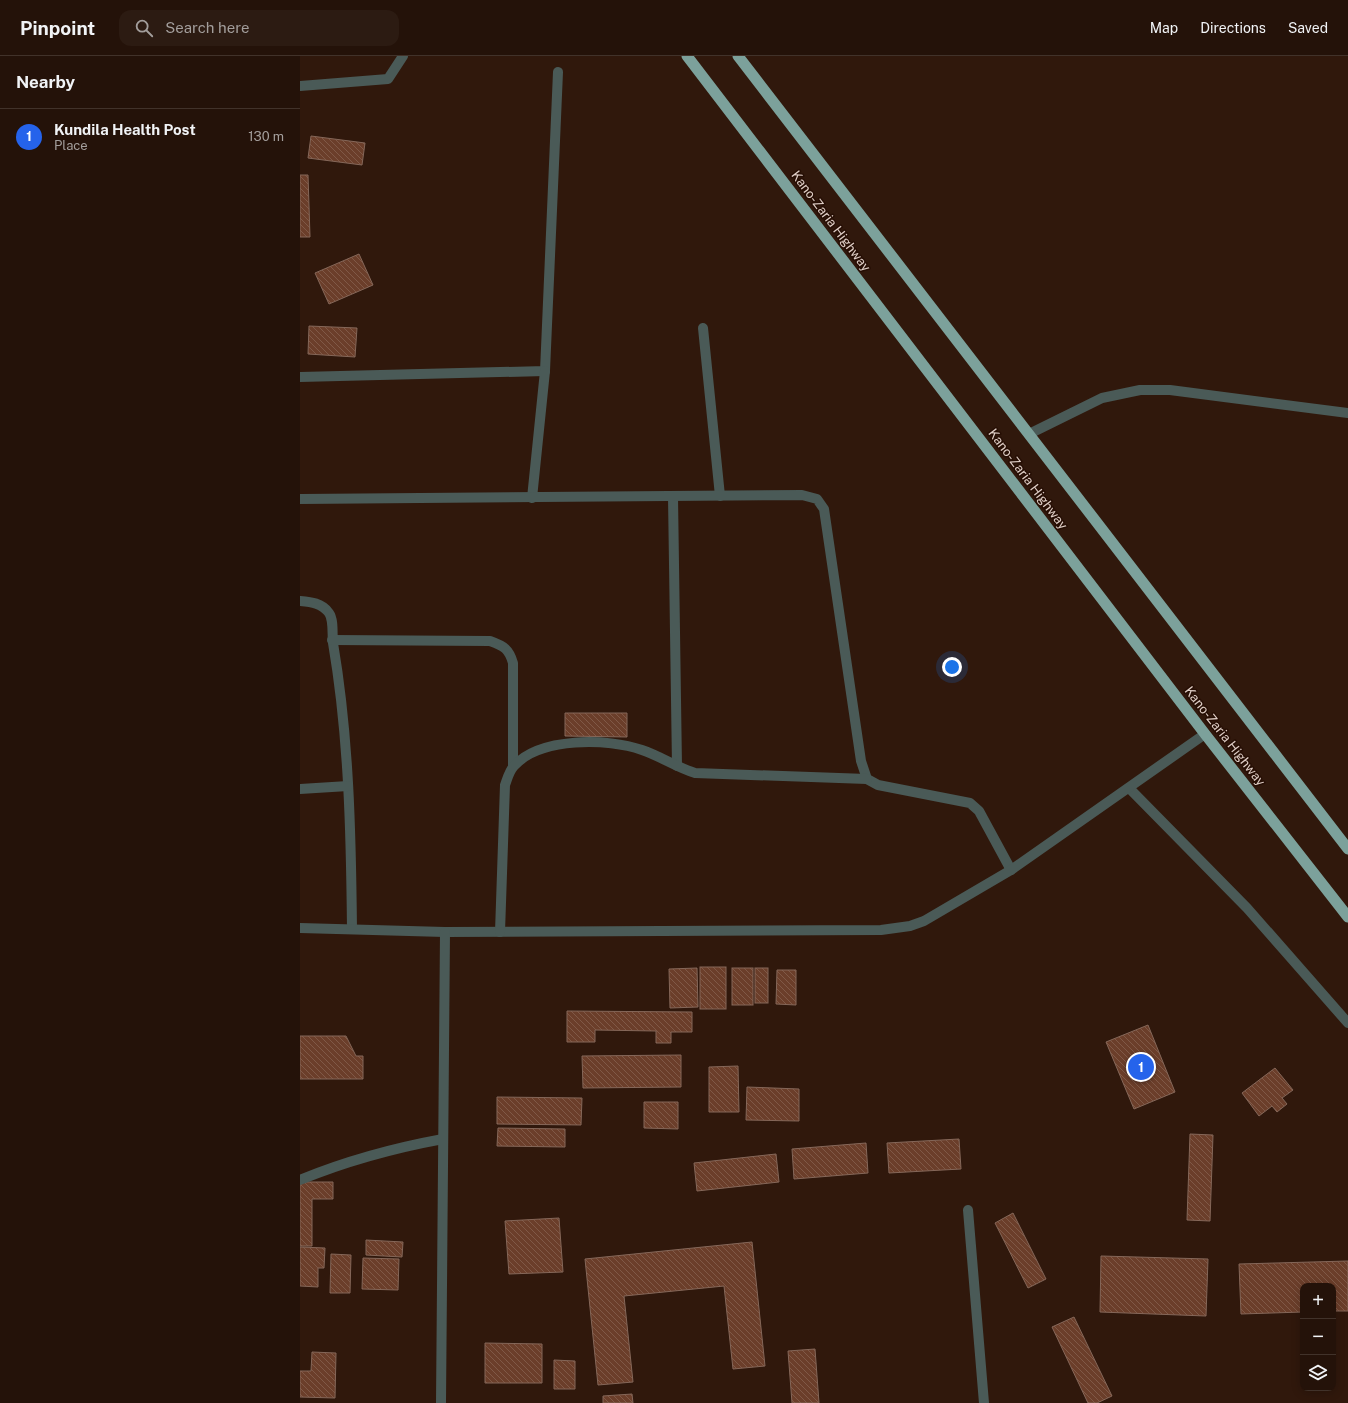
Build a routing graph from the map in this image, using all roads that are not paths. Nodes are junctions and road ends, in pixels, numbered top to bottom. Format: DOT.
graph roads {
  1 [pos="403,56"];
  2 [pos="687,56"];
  3 [pos="738,56"];
  4 [pos="558,72"];
  5 [pos="300,86"];
  6 [pos="703,328"];
  7 [pos="545,371"];
  8 [pos="300,377"];
  9 [pos="1348,413"];
  10 [pos="1029,434"];
  11 [pos="720,496"];
  12 [pos="673,497"];
  13 [pos="532,498"];
  14 [pos="300,499"];
  15 [pos="300,601"];
  16 [pos="332,640"];
  17 [pos="1205,734"];
  18 [pos="513,766"];
  19 [pos="677,766"];
  20 [pos="866,779"];
  21 [pos="348,786"];
  22 [pos="1129,788"];
  23 [pos="300,789"];
  24 [pos="1348,849"];
  25 [pos="1011,870"];
  26 [pos="1348,917"];
  27 [pos="300,928"];
  28 [pos="352,929"];
  29 [pos="445,932"];
  30 [pos="500,932"];
  31 [pos="1348,1023"];
  32 [pos="443,1139"];
  33 [pos="300,1180"];
  34 [pos="968,1210"];
  35 [pos="441,1403"];
  36 [pos="984,1403"];
  1 -- 5 [label="street"];
  2 -- 17 [label="highway, Kano-Zaria Highway"];
  3 -- 10 [label="highway, Kano-Zaria Highway"];
  4 -- 7 [label="street"];
  6 -- 11 [label="street"];
  7 -- 8 [label="street"];
  7 -- 13 [label="street"];
  9 -- 10 [label="street"];
  10 -- 24 [label="highway, Kano-Zaria Highway"];
  11 -- 12 [label="street"];
  11 -- 20 [label="street"];
  12 -- 13 [label="street"];
  12 -- 19 [label="street"];
  13 -- 14 [label="street"];
  15 -- 16 [label="street"];
  16 -- 18 [label="street"];
  16 -- 21 [label="street"];
  17 -- 22 [label="street"];
  17 -- 26 [label="highway, Kano-Zaria Highway"];
  18 -- 19 [label="street"];
  18 -- 30 [label="street"];
  19 -- 20 [label="street"];
  20 -- 25 [label="street"];
  21 -- 23 [label="street"];
  21 -- 28 [label="street"];
  22 -- 25 [label="street"];
  22 -- 31 [label="street"];
  25 -- 30 [label="street"];
  27 -- 28 [label="street"];
  28 -- 29 [label="street"];
  29 -- 30 [label="street"];
  29 -- 32 [label="street"];
  32 -- 33 [label="street"];
  32 -- 35 [label="street"];
  34 -- 36 [label="street"];
}
